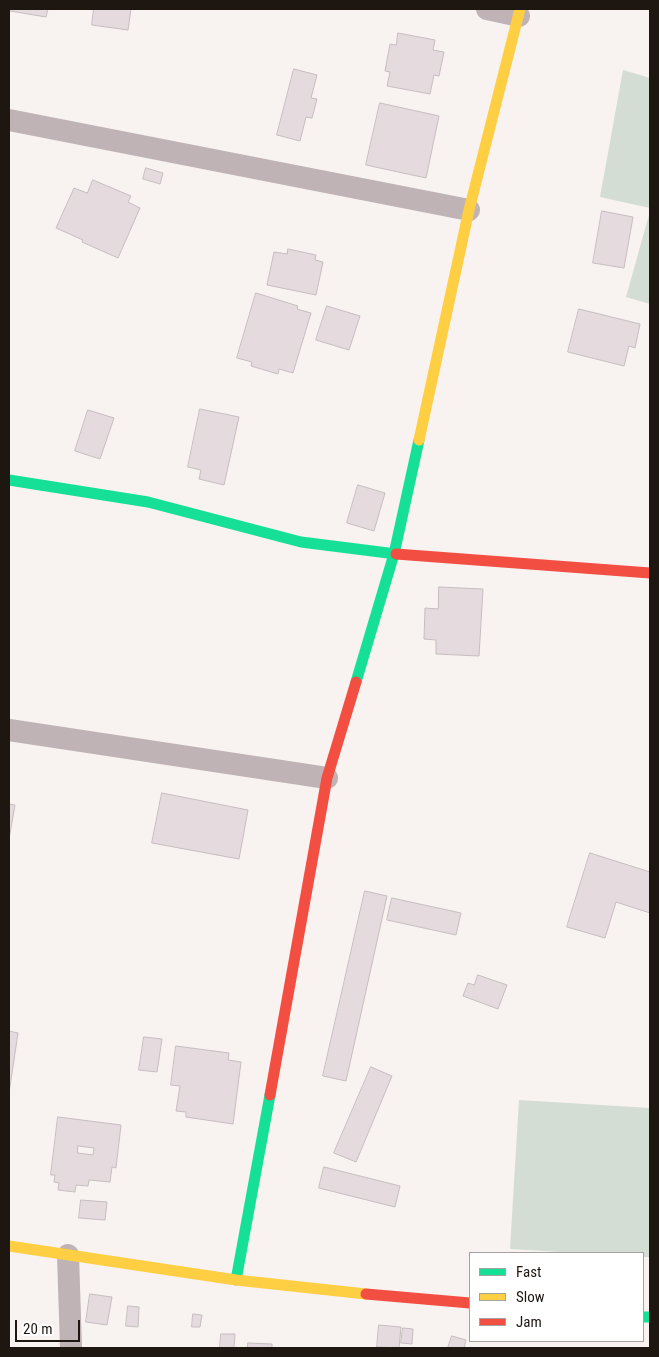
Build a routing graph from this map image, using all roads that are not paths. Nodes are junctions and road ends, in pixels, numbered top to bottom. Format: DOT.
graph roads {
  1 [pos="487,9"];
  2 [pos="519,12"];
  3 [pos="9,120"];
  4 [pos="469,210"];
  5 [pos="9,480"];
  6 [pos="394,554"];
  7 [pos="650,573"];
  8 [pos="9,730"];
  9 [pos="327,778"];
  10 [pos="9,1246"];
  11 [pos="68,1255"];
  12 [pos="236,1280"];
  13 [pos="469,1303"];
  14 [pos="72,1348"];
  1 -- 2 [label="street"];
  2 -- 4 [label="street"];
  3 -- 4 [label="street"];
  4 -- 6 [label="street"];
  5 -- 6 [label="street"];
  6 -- 7 [label="street"];
  6 -- 9 [label="street"];
  8 -- 9 [label="street"];
  9 -- 12 [label="street"];
  10 -- 11 [label="street"];
  11 -- 12 [label="street"];
  11 -- 14 [label="street"];
  12 -- 13 [label="street"];
}
